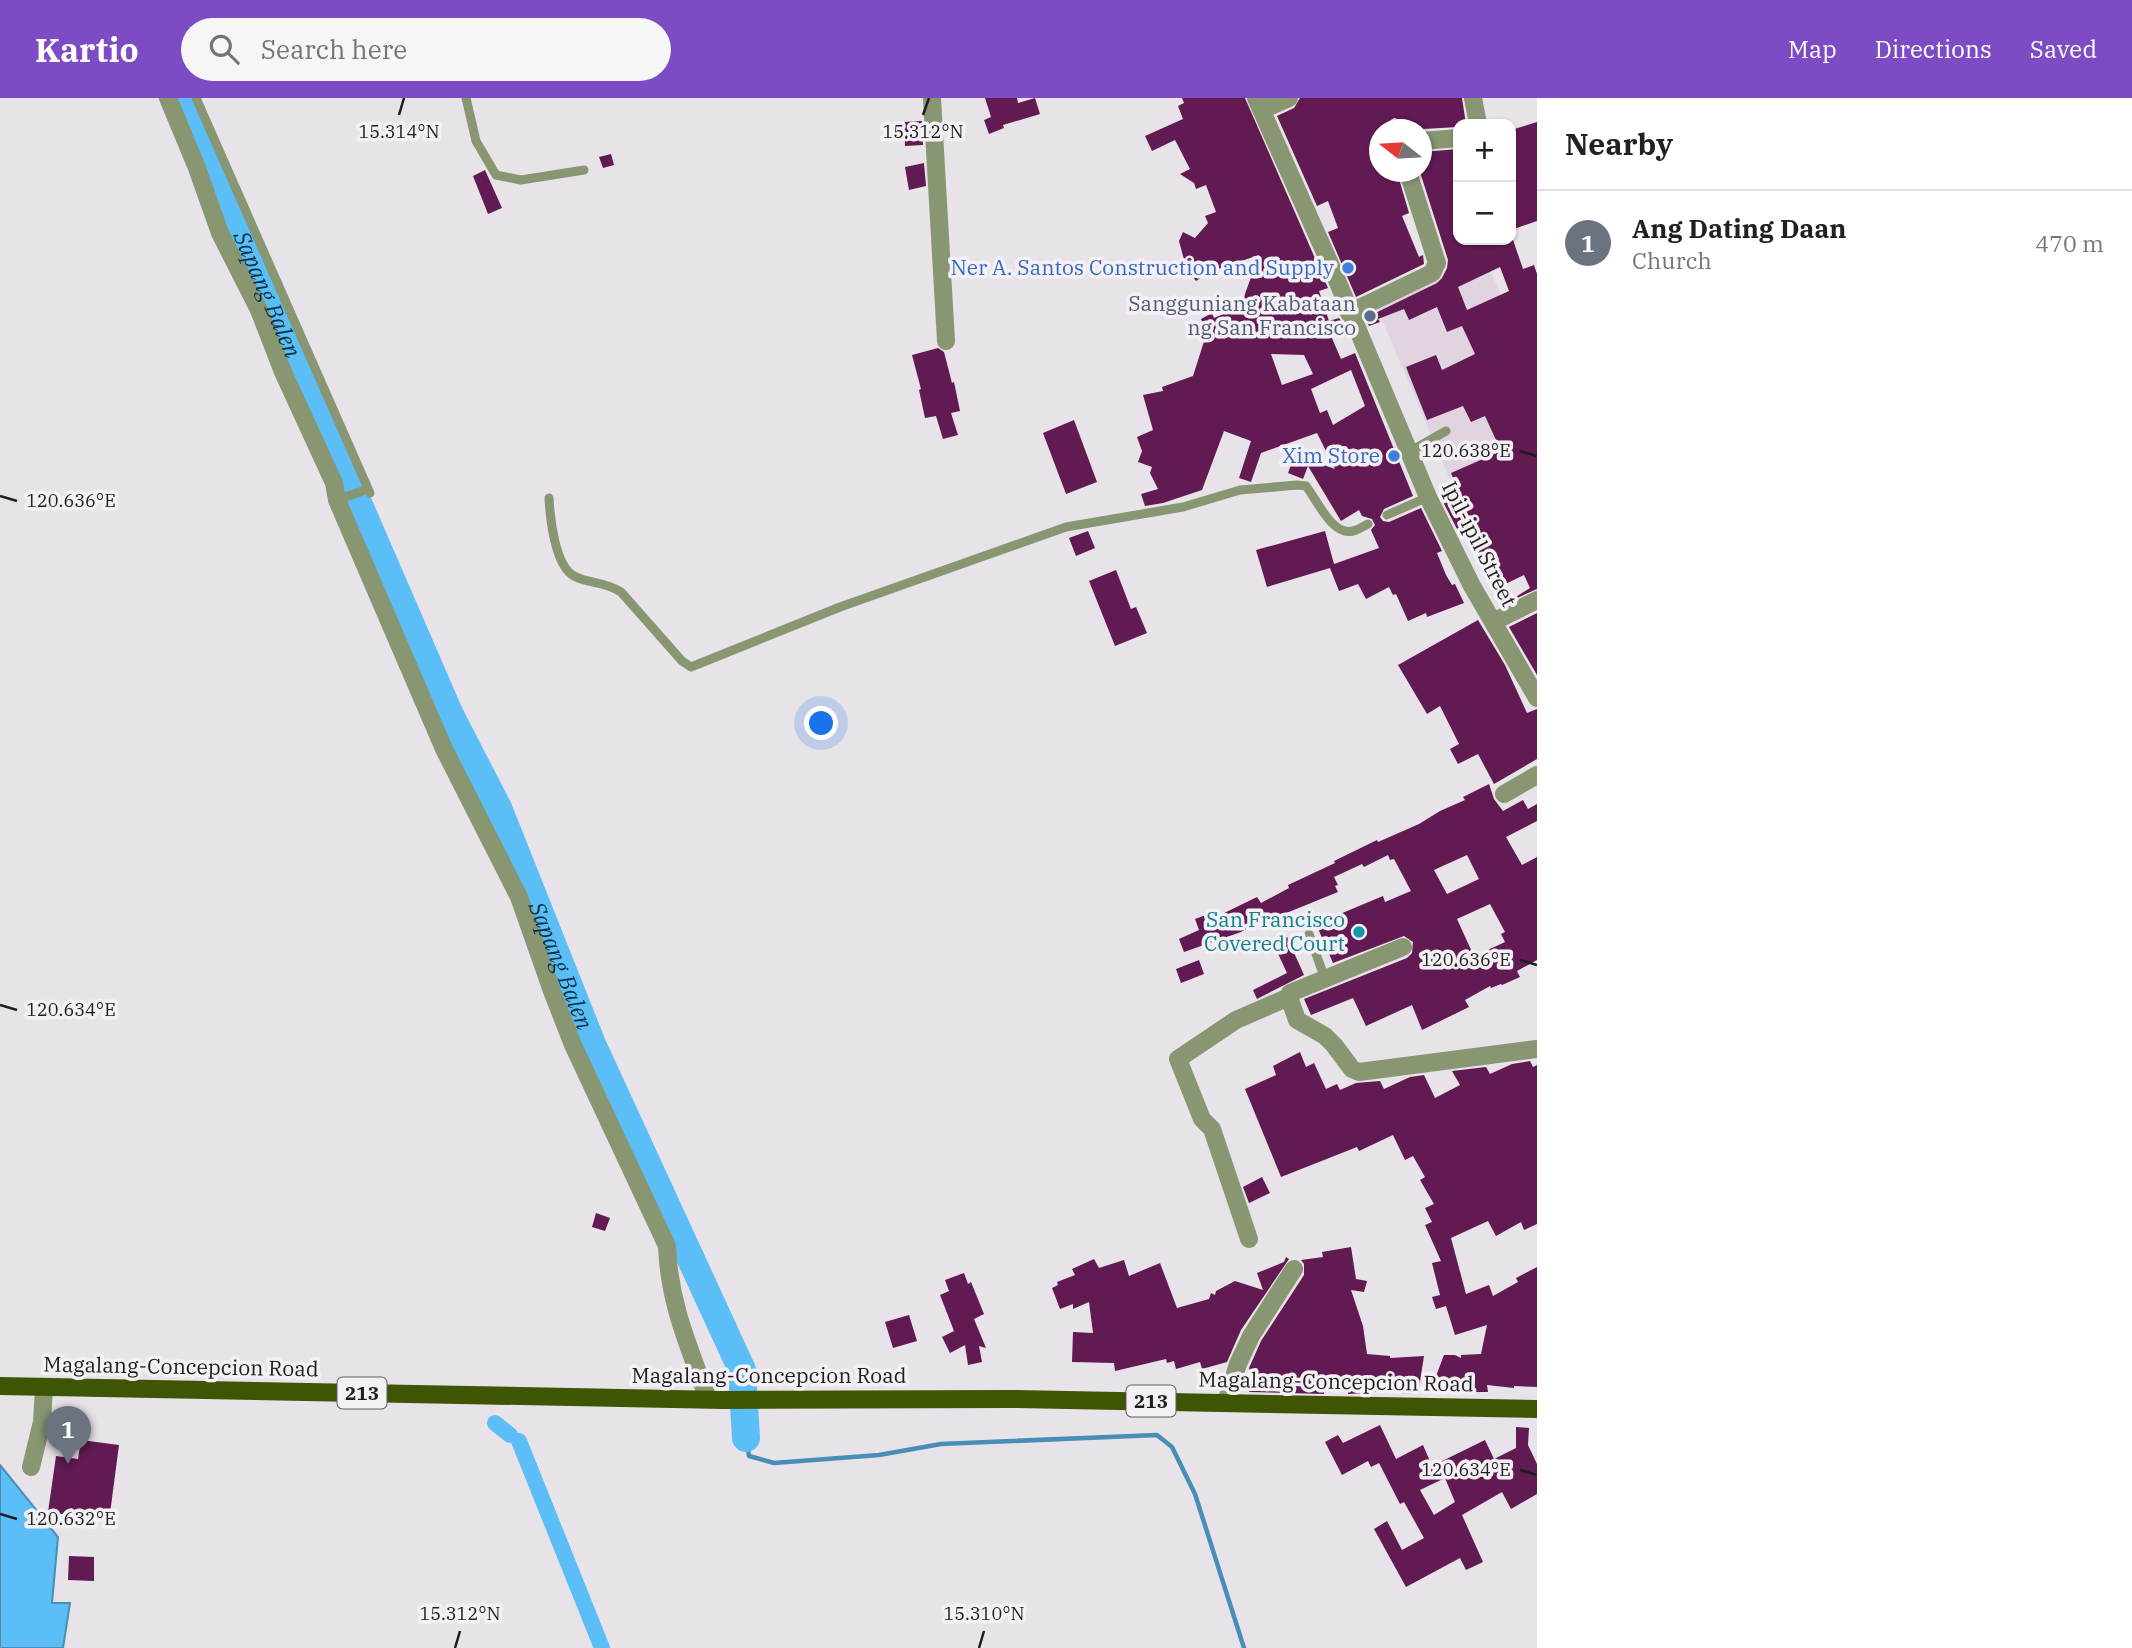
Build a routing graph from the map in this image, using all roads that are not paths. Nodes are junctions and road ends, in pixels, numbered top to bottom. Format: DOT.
graph roads {
  1 [pos="167,98"];
  2 [pos="195,98"];
  3 [pos="466,98"];
  4 [pos="932,98"];
  5 [pos="1289,98"];
  6 [pos="1473,98"];
  7 [pos="1259,104"];
  8 [pos="1477,119"];
  9 [pos="1453,138"];
  10 [pos="1432,140"];
  11 [pos="584,170"];
  12 [pos="1411,182"];
  13 [pos="1349,313"];
  14 [pos="946,341"];
  15 [pos="1446,431"];
  16 [pos="1409,452"];
  17 [pos="1428,497"];
  18 [pos="549,498"];
  19 [pos="337,500"];
  20 [pos="1387,515"];
  21 [pos="1368,524"];
  22 [pos="1537,600"];
  23 [pos="1493,622"];
  24 [pos="1535,690"];
  25 [pos="1537,775"];
  26 [pos="1504,794"];
  27 [pos="1309,934"];
  28 [pos="1403,947"];
  29 [pos="1325,979"];
  30 [pos="1289,997"];
  31 [pos="1537,1049"];
  32 [pos="1249,1239"];
  33 [pos="1294,1269"];
  34 [pos="0,1386"];
  35 [pos="44,1387"];
  36 [pos="716,1400"];
  37 [pos="1226,1403"];
  38 [pos="1537,1409"];
  39 [pos="31,1466"];
  1 -- 19 [label="street"];
  2 -- 19 [label="lane"];
  3 -- 11 [label="lane"];
  4 -- 14 [label="street"];
  5 -- 7 [label="street"];
  6 -- 8 [label="street"];
  7 -- 13 [label="street, Ipil-ipil Street"];
  9 -- 10 [label="street"];
  12 -- 13 [label="street"];
  13 -- 16 [label="street, Ipil-ipil Street"];
  15 -- 16 [label="lane"];
  16 -- 17 [label="street, Ipil-ipil Street"];
  17 -- 20 [label="lane"];
  17 -- 23 [label="street, Ipil-ipil Street"];
  18 -- 21 [label="lane"];
  19 -- 36 [label="street"];
  22 -- 23 [label="street"];
  23 -- 24 [label="street, Ipil-ipil Street"];
  25 -- 26 [label="street"];
  27 -- 29 [label="lane"];
  28 -- 29 [label="street"];
  29 -- 30 [label="street"];
  30 -- 31 [label="street"];
  30 -- 32 [label="street"];
  33 -- 37 [label="street"];
  34 -- 35 [label="main road, Magalang-Concepcion Road / 213"];
  35 -- 36 [label="main road, Magalang-Concepcion Road / 213"];
  35 -- 39 [label="street"];
  36 -- 37 [label="main road, Magalang-Concepcion Road / 213"];
  37 -- 38 [label="main road, Magalang-Concepcion Road / 213"];
}
